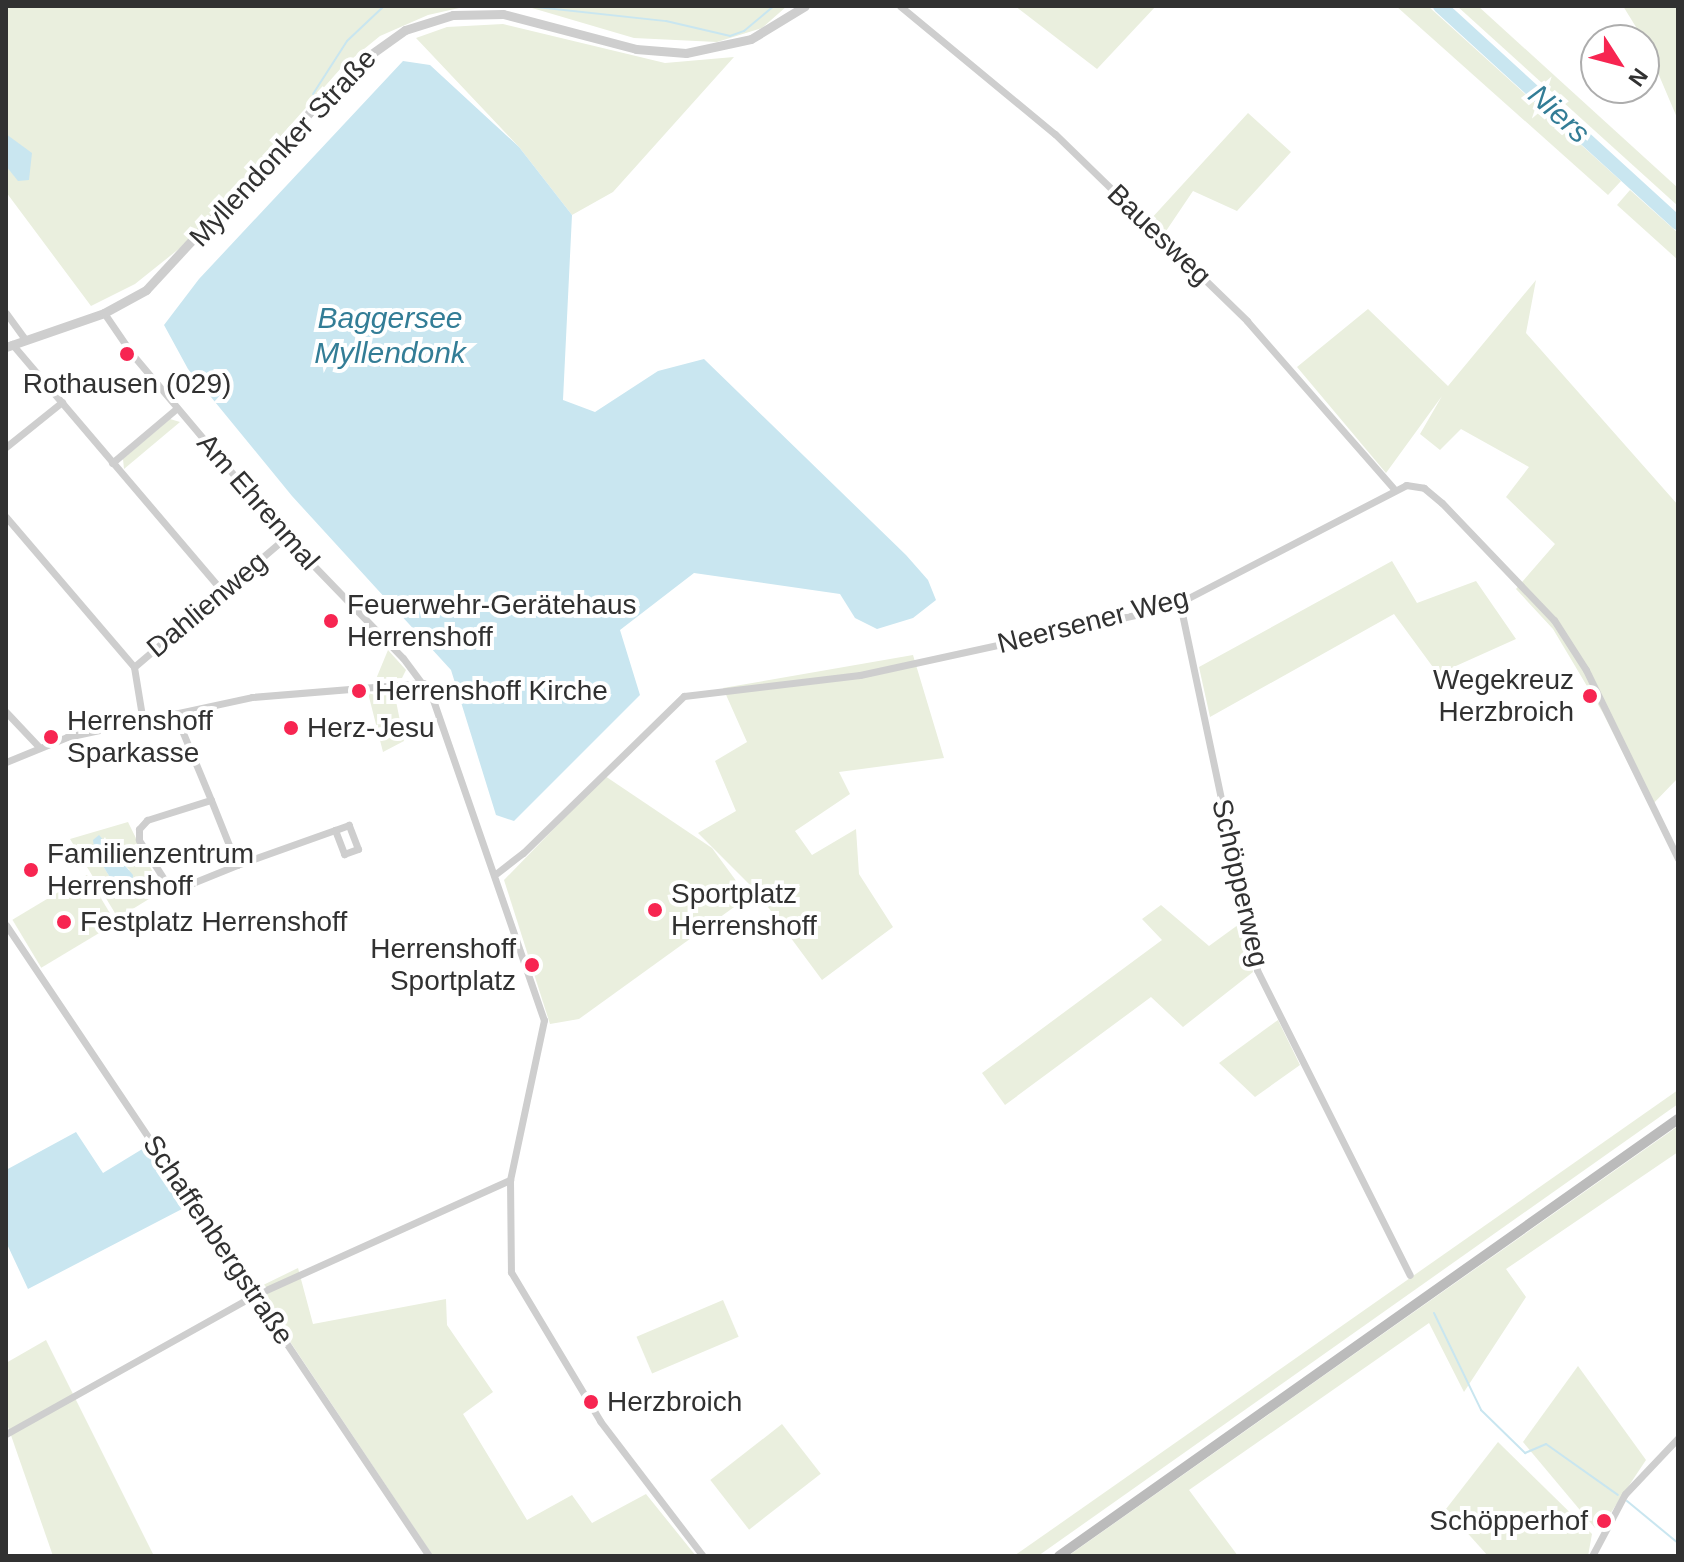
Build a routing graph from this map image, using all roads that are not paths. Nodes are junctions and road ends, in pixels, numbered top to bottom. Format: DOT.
graph roads {
  1 [pos="805,6"];
  2 [pos="900,6"];
  3 [pos="6,313"];
  4 [pos="104,313"];
  5 [pos="24,338"];
  6 [pos="9,345"];
  7 [pos="62,402"];
  8 [pos="177,408"];
  9 [pos="6,447"];
  10 [pos="112,463"];
  11 [pos="1393,488"];
  12 [pos="6,517"];
  13 [pos="286,537"];
  14 [pos="222,591"];
  15 [pos="1180,604"];
  16 [pos="134,667"];
  17 [pos="423,683"];
  18 [pos="6,712"];
  19 [pos="176,716"];
  20 [pos="143,722"];
  21 [pos="38,746"];
  22 [pos="6,762"];
  23 [pos="211,800"];
  24 [pos="335,830"];
  25 [pos="1678,859"];
  26 [pos="237,865"];
  27 [pos="497,873"];
  28 [pos="6,925"];
  29 [pos="1678,1119"];
  30 [pos="510,1180"];
  31 [pos="1410,1275"];
  32 [pos="255,1295"];
  33 [pos="6,1434"];
  34 [pos="1678,1438"];
  35 [pos="429,1556"];
  36 [pos="703,1556"];
  37 [pos="1059,1556"];
  38 [pos="1592,1556"];
  1 -- 4 [label="street, Myllendonker Straße"];
  2 -- 11 [label="street, Bauesweg"];
  3 -- 5 [label="street"];
  4 -- 5 [label="street, Myllendonker Straße"];
  4 -- 8 [label="street, Am Ehrenmal"];
  5 -- 6 [label="street, Myllendonker Straße"];
  6 -- 7 [label="street"];
  7 -- 9 [label="street"];
  7 -- 10 [label="street"];
  8 -- 10 [label="street"];
  8 -- 13 [label="street, Am Ehrenmal"];
  10 -- 14 [label="street"];
  11 -- 15 [label="street, Neersener Weg"];
  11 -- 25 [label="street"];
  12 -- 16 [label="street"];
  13 -- 14 [label="street, Dahlienweg"];
  13 -- 17 [label="street, Am Ehrenmal"];
  14 -- 16 [label="street, Dahlienweg"];
  15 -- 27 [label="street, Neersener Weg"];
  15 -- 31 [label="street, Schöpperweg"];
  16 -- 20 [label="street, Dahlienweg"];
  17 -- 19 [label="street"];
  17 -- 27 [label="street"];
  18 -- 21 [label="street"];
  19 -- 20 [label="street"];
  19 -- 23 [label="street"];
  20 -- 21 [label="street"];
  21 -- 22 [label="street"];
  23 -- 26 [label="street"];
  23 -- 26 [label="street"];
  24 -- 26 [label="street"];
  27 -- 30 [label="street"];
  28 -- 32 [label="street, Schaffenbergstraße"];
  29 -- 37 [label="main road"];
  30 -- 32 [label="street"];
  30 -- 36 [label="street"];
  32 -- 33 [label="street"];
  32 -- 35 [label="street, Schaffenbergstraße"];
  34 -- 38 [label="street"];
}
